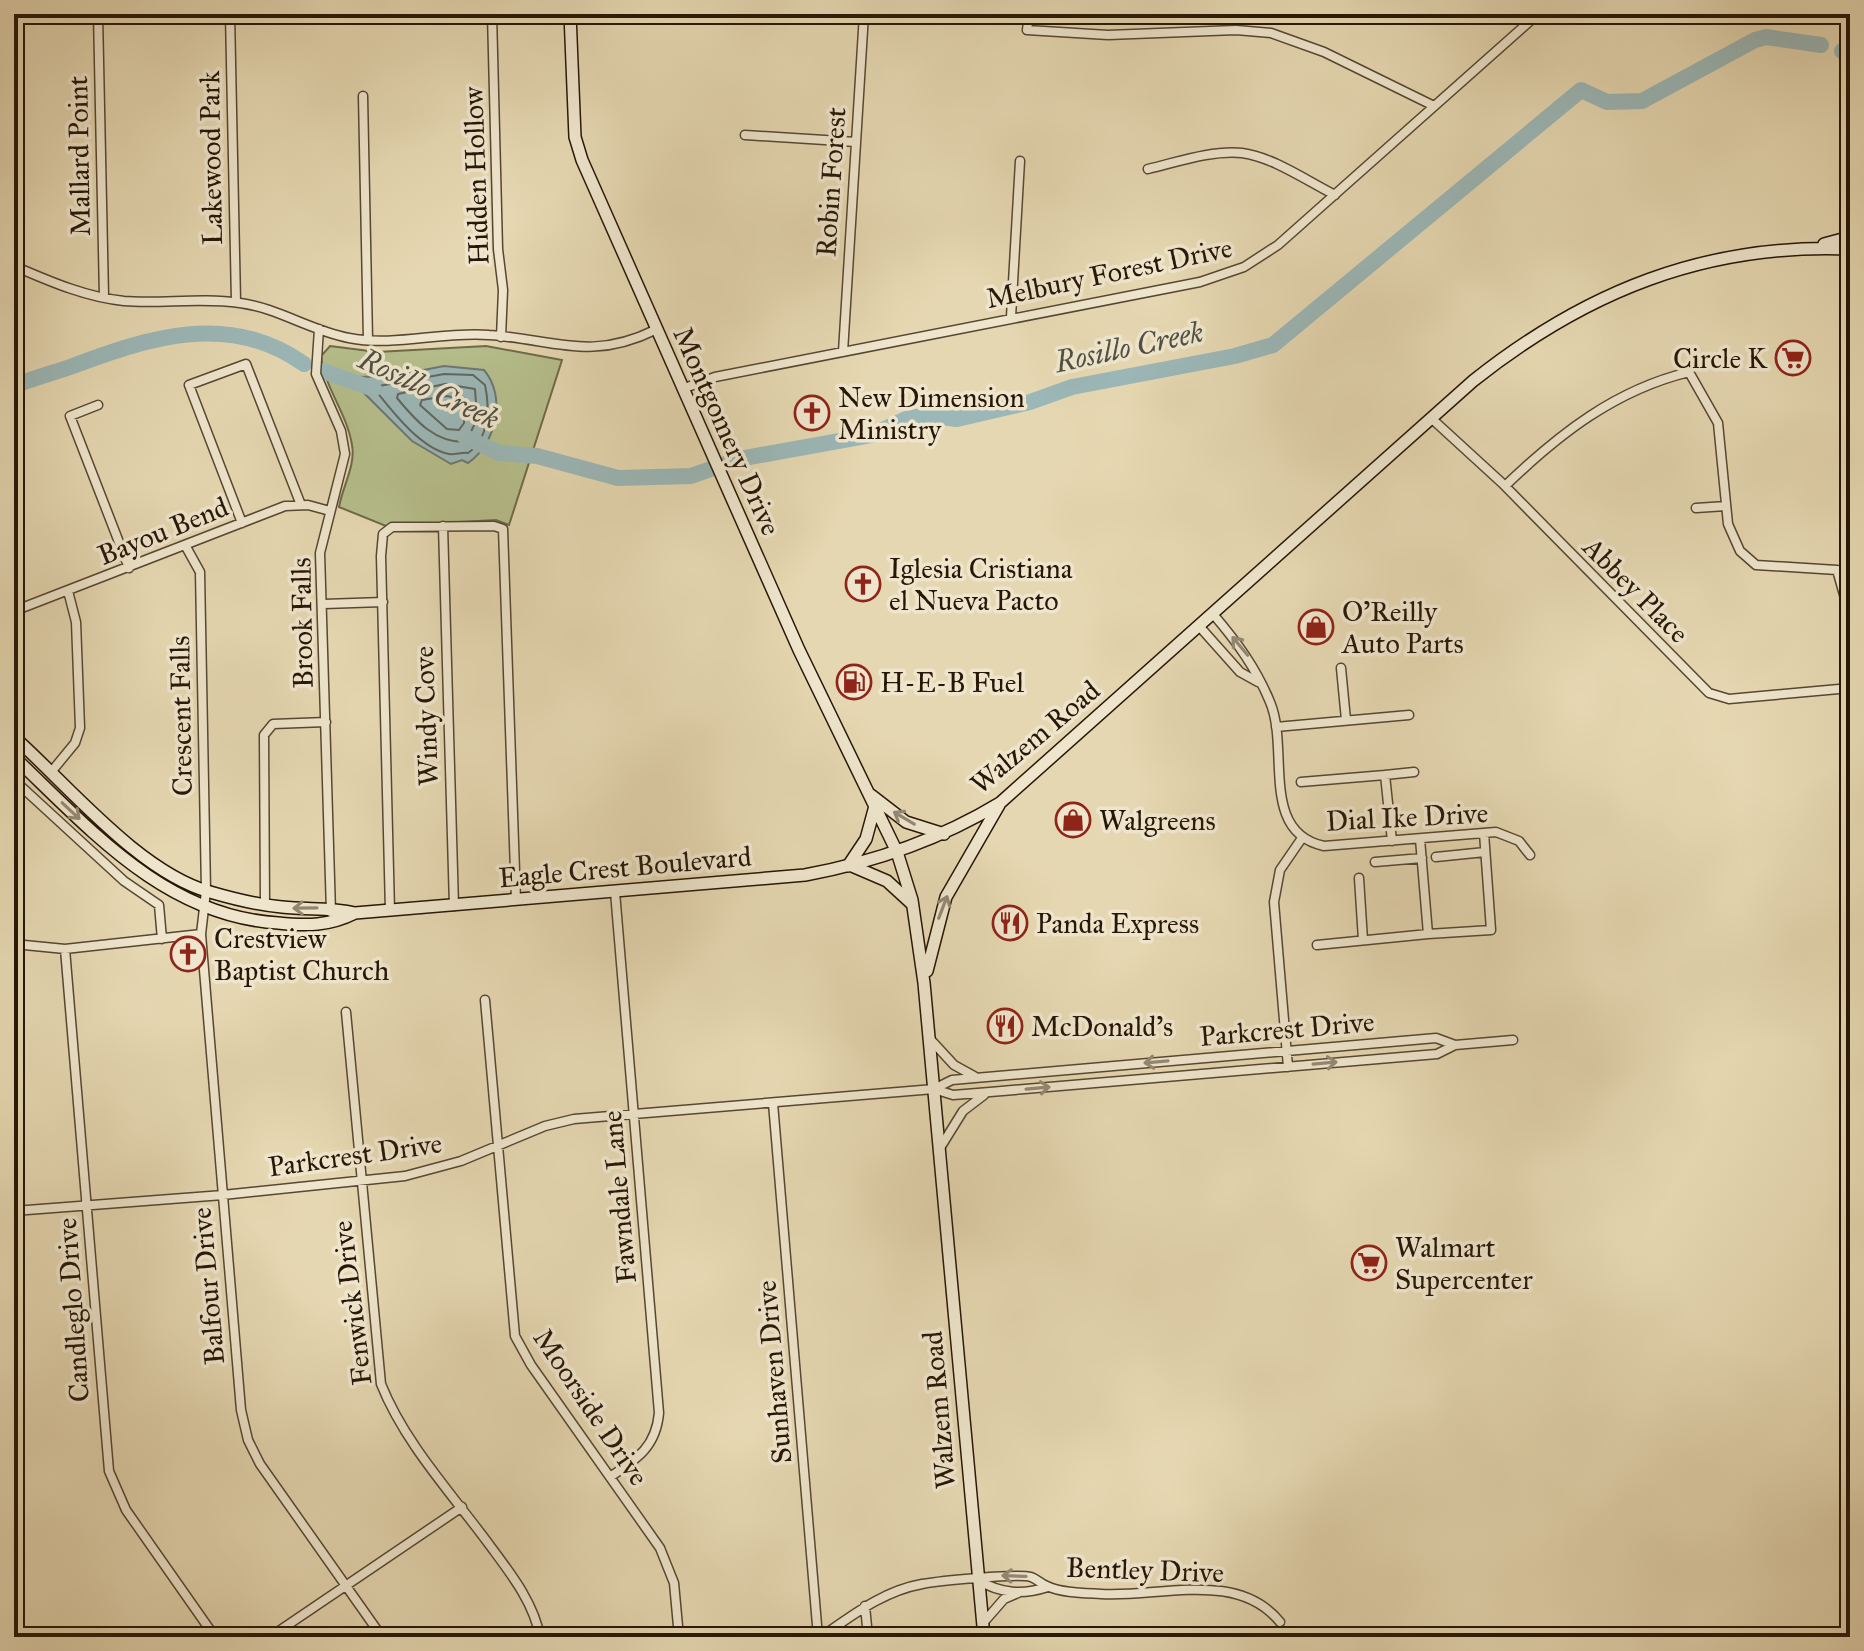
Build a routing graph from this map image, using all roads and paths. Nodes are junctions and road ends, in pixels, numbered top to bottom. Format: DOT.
graph roads {
  1 [pos="98,14"];
  2 [pos="230,14"];
  3 [pos="492,14"];
  4 [pos="570,14"];
  5 [pos="778,14"];
  6 [pos="1029,14"];
  7 [pos="1533,15"];
  8 [pos="864,16"];
  9 [pos="363,96"];
  10 [pos="1434,106"];
  11 [pos="745,135"];
  12 [pos="856,142"];
  13 [pos="1020,161"];
  14 [pos="1148,169"];
  15 [pos="1335,195"];
  16 [pos="1850,237"];
  17 [pos="1808,248"];
  18 [pos="1850,249"];
  19 [pos="14,266"];
  20 [pos="104,297"];
  21 [pos="236,302"];
  22 [pos="1011,317"];
  23 [pos="319,329"];
  24 [pos="655,330"];
  25 [pos="501,337"];
  26 [pos="368,340"];
  27 [pos="843,352"];
  28 [pos="682,389"];
  29 [pos="98,405"];
  30 [pos="1431,418"];
  31 [pos="1505,486"];
  32 [pos="301,505"];
  33 [pos="1726,506"];
  34 [pos="1696,508"];
  35 [pos="330,511"];
  36 [pos="242,523"];
  37 [pos="443,526"];
  38 [pos="185,545"];
  39 [pos="129,568"];
  40 [pos="68,591"];
  41 [pos="383,602"];
  42 [pos="324,604"];
  43 [pos="14,611"];
  44 [pos="1213,614"];
  45 [pos="1850,616"];
  46 [pos="1199,626"];
  47 [pos="1341,668"];
  48 [pos="1259,683"];
  49 [pos="1850,688"];
  50 [pos="1409,715"];
  51 [pos="1346,720"];
  52 [pos="326,722"];
  53 [pos="1276,727"];
  54 [pos="14,737"];
  55 [pos="14,757"];
  56 [pos="52,771"];
  57 [pos="1414,772"];
  58 [pos="1385,775"];
  59 [pos="14,780"];
  60 [pos="1301,782"];
  61 [pos="869,793"];
  62 [pos="1000,803"];
  63 [pos="875,805"];
  64 [pos="1484,833"];
  65 [pos="944,834"];
  66 [pos="1302,838"];
  67 [pos="1420,839"];
  68 [pos="1392,841"];
  69 [pos="897,852"];
  70 [pos="1485,852"];
  71 [pos="1530,855"];
  72 [pos="1436,857"];
  73 [pos="1422,858"];
  74 [pos="1375,862"];
  75 [pos="849,867"];
  76 [pos="1359,878"];
  77 [pos="206,891"];
  78 [pos="615,892"];
  79 [pos="516,900"];
  80 [pos="913,904"];
  81 [pos="265,905"];
  82 [pos="454,906"];
  83 [pos="205,907"];
  84 [pos="331,907"];
  85 [pos="390,911"];
  86 [pos="355,913"];
  87 [pos="332,925"];
  88 [pos="201,934"];
  89 [pos="1428,934"];
  90 [pos="162,939"];
  91 [pos="1363,940"];
  92 [pos="14,944"];
  93 [pos="1317,945"];
  94 [pos="65,949"];
  95 [pos="924,983"];
  96 [pos="485,1000"];
  97 [pos="346,1012"];
  98 [pos="929,1037"];
  99 [pos="1436,1038"];
  100 [pos="1513,1040"];
  101 [pos="1455,1045"];
  102 [pos="1287,1051"];
  103 [pos="1437,1054"];
  104 [pos="1288,1067"];
  105 [pos="978,1078"];
  106 [pos="934,1089"];
  107 [pos="990,1092"];
  108 [pos="773,1103"];
  109 [pos="634,1114"];
  110 [pos="498,1146"];
  111 [pos="939,1148"];
  112 [pos="360,1180"];
  113 [pos="223,1195"];
  114 [pos="87,1205"];
  115 [pos="14,1211"];
  116 [pos="610,1477"];
  117 [pos="462,1507"];
  118 [pos="978,1580"];
  119 [pos="343,1586"];
  120 [pos="1048,1587"];
  121 [pos="1021,1592"];
  122 [pos="865,1606"];
  123 [pos="1280,1622"];
  124 [pos="983,1623"];
  125 [pos="215,1637"];
  126 [pos="270,1637"];
  127 [pos="382,1637"];
  128 [pos="540,1637"];
  129 [pos="679,1637"];
  130 [pos="820,1637"];
  131 [pos="868,1637"];
  132 [pos="984,1637"];
  1 -- 20 [label="street, Mallard Point"];
  2 -- 21 [label="street, Lakewood Park"];
  3 -- 25 [label="street, Hidden Hollow"];
  4 -- 24 [label="main road, Montgomery Drive"];
  5 -- 8 [label="street"];
  6 -- 10 [label="street"];
  7 -- 10 [label="street, Melbury Forest Drive"];
  8 -- 12 [label="street, Robin Forest"];
  9 -- 26 [label="street"];
  10 -- 15 [label="street, Melbury Forest Drive"];
  11 -- 12 [label="street"];
  12 -- 27 [label="street, Robin Forest"];
  13 -- 22 [label="street"];
  14 -- 15 [label="street"];
  15 -- 22 [label="street, Melbury Forest Drive"];
  16 -- 17 [label="main road"];
  17 -- 18 [label="main road, Walzem Road"];
  17 -- 30 [label="main road, Walzem Road"];
  19 -- 20 [label="street"];
  20 -- 21 [label="street"];
  21 -- 23 [label="street"];
  22 -- 27 [label="street, Melbury Forest Drive"];
  23 -- 26 [label="street"];
  23 -- 35 [label="street, Brook Falls"];
  24 -- 25 [label="street"];
  24 -- 28 [label="main road, Montgomery Drive"];
  25 -- 26 [label="street"];
  27 -- 28 [label="street, Melbury Forest Drive"];
  28 -- 61 [label="main road, Montgomery Drive"];
  29 -- 39 [label="street"];
  30 -- 31 [label="street, Abbey Place"];
  30 -- 44 [label="main road, Walzem Road"];
  31 -- 33 [label="street"];
  31 -- 49 [label="street, Abbey Place"];
  32 -- 35 [label="street, Bayou Bend"];
  32 -- 36 [label="street, Bayou Bend"];
  32 -- 36 [label="street"];
  33 -- 34 [label="street"];
  33 -- 45 [label="street"];
  35 -- 42 [label="street, Brook Falls"];
  36 -- 38 [label="street, Bayou Bend"];
  37 -- 41 [label="street"];
  37 -- 79 [label="street"];
  37 -- 82 [label="street, Windy Cove"];
  38 -- 39 [label="street, Bayou Bend"];
  38 -- 77 [label="street, Crescent Falls"];
  39 -- 40 [label="street, Bayou Bend"];
  40 -- 43 [label="street, Bayou Bend"];
  40 -- 56 [label="street"];
  41 -- 42 [label="street"];
  41 -- 85 [label="street"];
  42 -- 52 [label="street, Brook Falls"];
  44 -- 46 [label="main road, Walzem Road"];
  48 -- 44 [label="street, Dial Ike Drive, one-way"];
  46 -- 48 [label="street, Dial Ike Drive"];
  46 -- 62 [label="main road, Walzem Road"];
  47 -- 51 [label="street"];
  48 -- 53 [label="street, Dial Ike Drive"];
  50 -- 51 [label="street"];
  51 -- 53 [label="street"];
  52 -- 81 [label="street"];
  52 -- 84 [label="street, Brook Falls"];
  53 -- 66 [label="street, Dial Ike Drive"];
  54 -- 56 [label="main road, Eagle Crest Boulevard"];
  55 -- 83 [label="main road, Eagle Crest Boulevard, one-way"];
  56 -- 77 [label="main road, Eagle Crest Boulevard"];
  57 -- 58 [label="street"];
  58 -- 60 [label="street"];
  58 -- 68 [label="street"];
  59 -- 90 [label="street"];
  61 -- 63 [label="main road, Montgomery Drive"];
  65 -- 61 [label="main road, one-way"];
  62 -- 65 [label="main road, Walzem Road"];
  95 -- 62 [label="main road, one-way"];
  63 -- 69 [label="main road, Montgomery Drive"];
  63 -- 75 [label="main road"];
  64 -- 67 [label="street, Dial Ike Drive"];
  64 -- 70 [label="street"];
  64 -- 71 [label="street, Dial Ike Drive"];
  65 -- 69 [label="main road, Walzem Road"];
  66 -- 68 [label="street, Dial Ike Drive"];
  66 -- 102 [label="street"];
  67 -- 68 [label="street, Dial Ike Drive"];
  67 -- 73 [label="street"];
  69 -- 75 [label="main road, Eagle Crest Boulevard"];
  69 -- 80 [label="main road, Walzem Road"];
  70 -- 72 [label="street"];
  70 -- 89 [label="street"];
  73 -- 74 [label="street"];
  73 -- 89 [label="street"];
  75 -- 78 [label="main road, Eagle Crest Boulevard"];
  75 -- 80 [label="main road"];
  76 -- 91 [label="street"];
  77 -- 81 [label="main road, Eagle Crest Boulevard"];
  77 -- 83 [label="street, Balfour Drive"];
  78 -- 79 [label="main road, Eagle Crest Boulevard"];
  78 -- 109 [label="street, Fawndale Lane"];
  79 -- 82 [label="main road, Eagle Crest Boulevard"];
  80 -- 95 [label="main road, Walzem Road"];
  84 -- 81 [label="main road, Eagle Crest Boulevard, one-way"];
  82 -- 85 [label="main road, Eagle Crest Boulevard"];
  83 -- 87 [label="main road, Eagle Crest Boulevard"];
  83 -- 88 [label="street, Balfour Drive"];
  84 -- 86 [label="main road, Eagle Crest Boulevard"];
  84 -- 87 [label="street, Brook Falls"];
  85 -- 86 [label="main road, Eagle Crest Boulevard"];
  86 -- 87 [label="main road, Eagle Crest Boulevard"];
  88 -- 90 [label="street"];
  88 -- 113 [label="street, Balfour Drive"];
  89 -- 91 [label="street"];
  90 -- 94 [label="street"];
  91 -- 93 [label="street"];
  92 -- 94 [label="street"];
  94 -- 114 [label="street, Candleglo Drive"];
  95 -- 98 [label="main road, Walzem Road"];
  96 -- 110 [label="street, Moorside Drive"];
  97 -- 112 [label="street, Fenwick Drive"];
  98 -- 105 [label="street"];
  98 -- 106 [label="main road, Walzem Road"];
  99 -- 101 [label="street, Parkcrest Drive"];
  99 -- 102 [label="street, Parkcrest Drive"];
  99 -- 103 [label="street"];
  100 -- 101 [label="street, Parkcrest Drive"];
  101 -- 103 [label="street, Parkcrest Drive"];
  102 -- 104 [label="street"];
  102 -- 105 [label="street, Parkcrest Drive, one-way"];
  104 -- 103 [label="street, Parkcrest Drive, one-way"];
  107 -- 104 [label="street, Parkcrest Drive, one-way"];
  105 -- 106 [label="street, Parkcrest Drive"];
  106 -- 107 [label="street, Parkcrest Drive"];
  106 -- 108 [label="street, Parkcrest Drive"];
  106 -- 111 [label="main road, Walzem Road"];
  107 -- 111 [label="street"];
  108 -- 109 [label="street, Parkcrest Drive"];
  108 -- 130 [label="street, Sunhaven Drive"];
  109 -- 110 [label="street, Parkcrest Drive"];
  109 -- 116 [label="street, Fawndale Lane"];
  110 -- 112 [label="street, Parkcrest Drive"];
  110 -- 116 [label="street, Moorside Drive"];
  111 -- 118 [label="main road, Walzem Road"];
  112 -- 113 [label="street, Parkcrest Drive"];
  112 -- 117 [label="street, Fenwick Drive"];
  113 -- 114 [label="street, Parkcrest Drive"];
  113 -- 119 [label="street, Balfour Drive"];
  114 -- 115 [label="street, Parkcrest Drive"];
  114 -- 125 [label="street, Candleglo Drive"];
  116 -- 129 [label="street, Moorside Drive"];
  117 -- 119 [label="street"];
  117 -- 128 [label="street, Fenwick Drive"];
  120 -- 118 [label="street, Bentley Drive, one-way"];
  118 -- 121 [label="street, Bentley Drive"];
  118 -- 122 [label="street"];
  118 -- 124 [label="main road, Walzem Road"];
  119 -- 126 [label="street"];
  119 -- 127 [label="street, Balfour Drive"];
  120 -- 121 [label="street, Bentley Drive"];
  120 -- 123 [label="street, Bentley Drive"];
  121 -- 124 [label="street, Bentley Drive"];
  122 -- 130 [label="street"];
  122 -- 131 [label="street"];
  124 -- 132 [label="main road, Walzem Road"];
}
